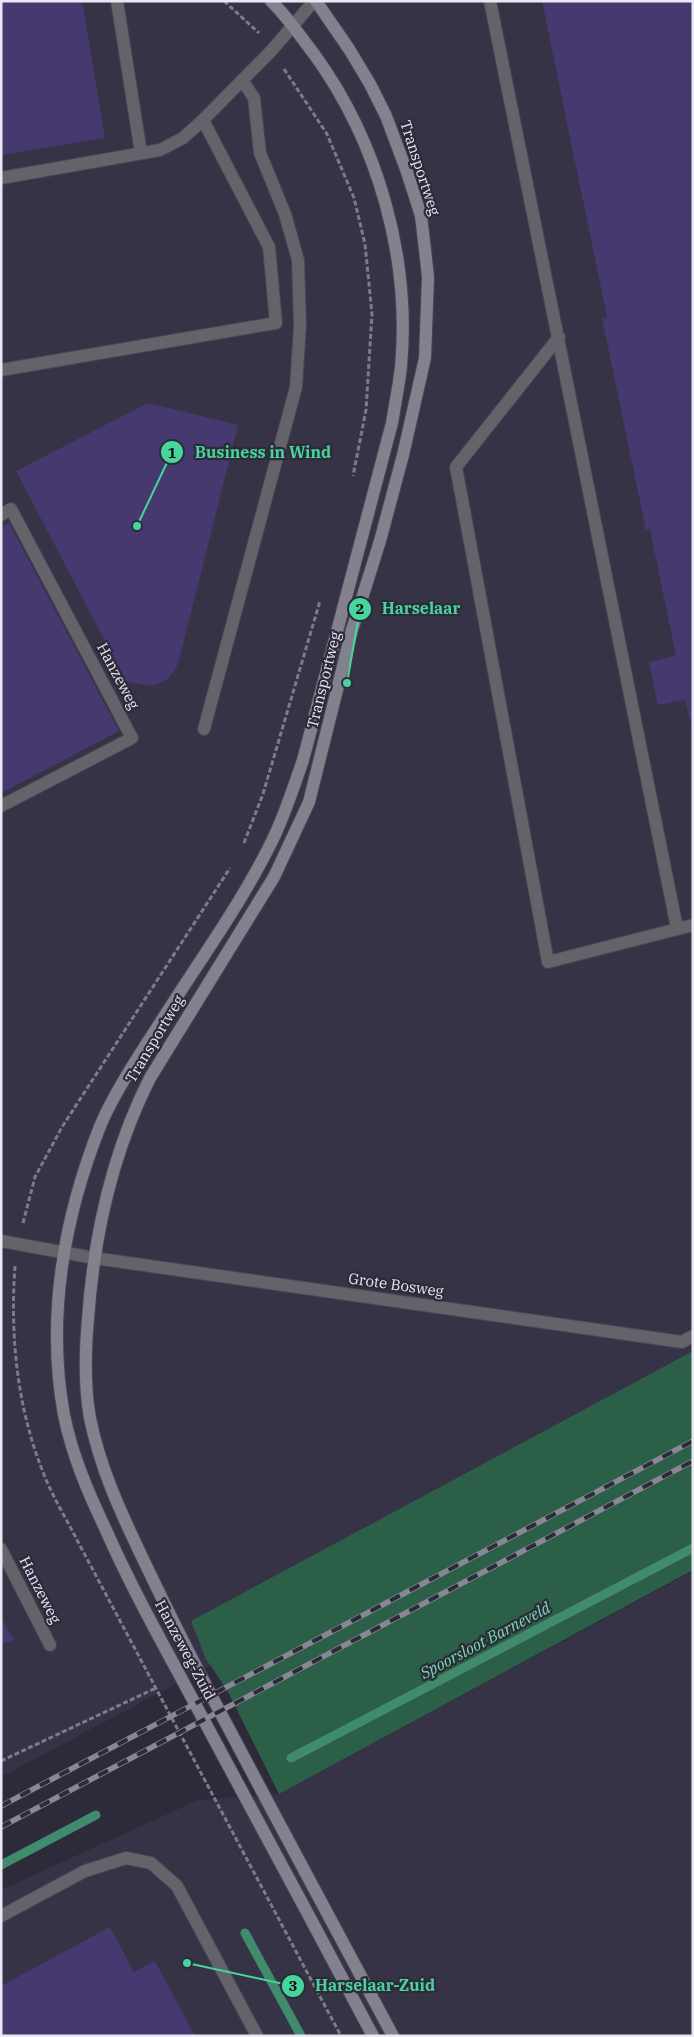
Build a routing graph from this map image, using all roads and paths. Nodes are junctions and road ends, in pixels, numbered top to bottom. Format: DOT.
graph roads {
  1 [pos="117,1"];
  2 [pos="270,1"];
  3 [pos="315,1"];
  4 [pos="490,1"];
  5 [pos="292,26"];
  6 [pos="242,80"];
  7 [pos="203,120"];
  8 [pos="141,153"];
  9 [pos="1,178"];
  10 [pos="559,337"];
  11 [pos="1,370"];
  12 [pos="1,515"];
  13 [pos="204,729"];
  14 [pos="1,806"];
  15 [pos="693,925"];
  16 [pos="677,928"];
  17 [pos="1,1241"];
  18 [pos="64,1253"];
  19 [pos="94,1258"];
  20 [pos="693,1336"];
  21 [pos="1,1549"];
  22 [pos="50,1644"];
  23 [pos="156,1688"];
  24 [pos="1,1761"];
  25 [pos="1,1916"];
  26 [pos="257,2036"];
  27 [pos="373,2036"];
  28 [pos="393,2036"];
  1 -- 8 [label="street"];
  2 -- 5 [label="street, Transportweg"];
  3 -- 5 [label="street"];
  3 -- 19 [label="street, Transportweg"];
  4 -- 10 [label="street"];
  5 -- 6 [label="street"];
  5 -- 18 [label="street, Transportweg"];
  6 -- 7 [label="street"];
  6 -- 13 [label="street"];
  7 -- 8 [label="street"];
  7 -- 11 [label="street"];
  8 -- 9 [label="street"];
  10 -- 16 [label="street"];
  10 -- 16 [label="street"];
  12 -- 14 [label="street, Hanzeweg"];
  15 -- 16 [label="street"];
  17 -- 18 [label="street"];
  18 -- 19 [label="street"];
  18 -- 27 [label="street, Hanzeweg-Zuid"];
  19 -- 20 [label="street, Grote Bosweg"];
  19 -- 28 [label="street, Hanzeweg-Zuid"];
  21 -- 22 [label="street, Hanzeweg"];
  23 -- 24 [label="path"];
  25 -- 26 [label="street"];
}
